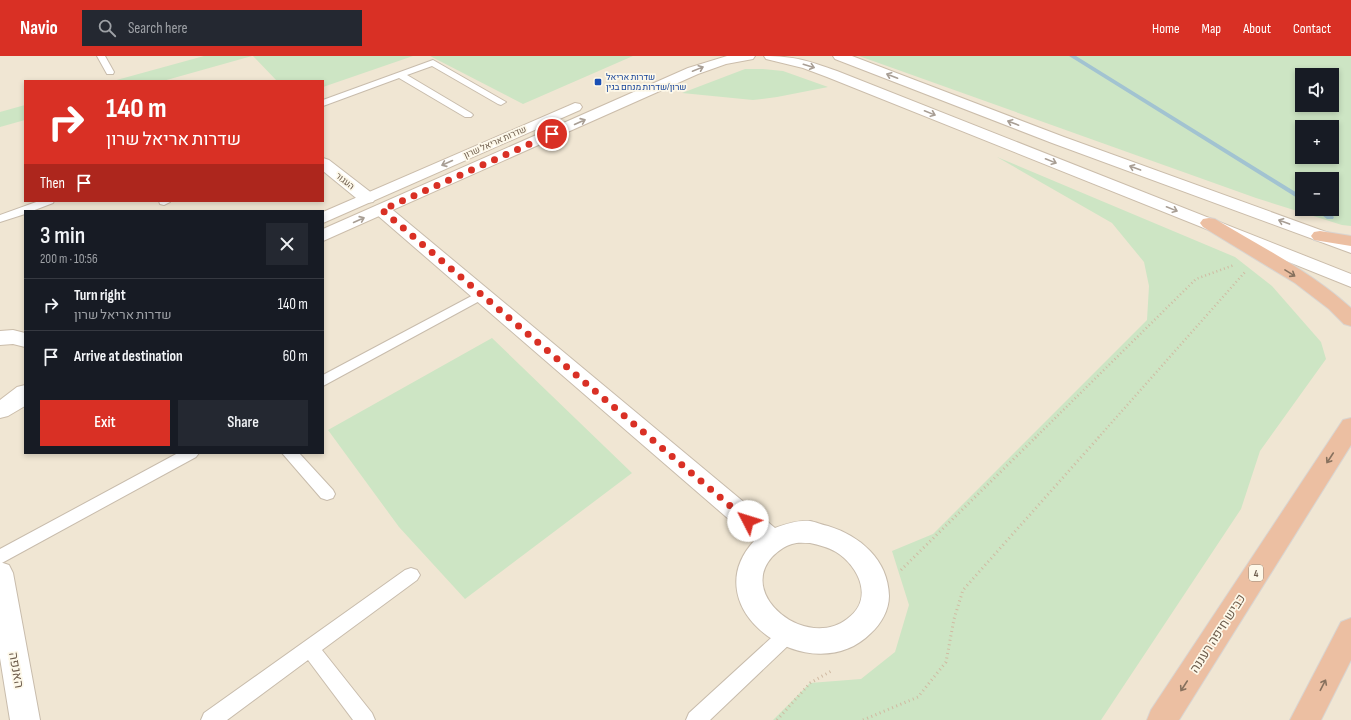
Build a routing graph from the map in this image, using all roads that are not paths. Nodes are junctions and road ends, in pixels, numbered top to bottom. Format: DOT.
graph roads {
  1 [pos="101,56"];
  2 [pos="748,56"];
  3 [pos="772,56"];
  4 [pos="840,56"];
  5 [pos="679,61"];
  6 [pos="110,72"];
  7 [pos="400,75"];
  8 [pos="630,83"];
  9 [pos="501,102"];
  10 [pos="586,102"];
  11 [pos="324,103"];
  12 [pos="468,115"];
  13 [pos="324,164"];
  14 [pos="46,202"];
  15 [pos="374,204"];
  16 [pos="0,218"];
  17 [pos="324,218"];
  18 [pos="1209,223"];
  19 [pos="324,235"];
  20 [pos="1320,236"];
  21 [pos="1351,241"];
  22 [pos="1351,247"];
  23 [pos="1351,281"];
  24 [pos="481,295"];
  25 [pos="1351,319"];
  26 [pos="324,380"];
  27 [pos="14,402"];
  28 [pos="0,418"];
  29 [pos="1351,426"];
  30 [pos="188,454"];
  31 [pos="291,454"];
  32 [pos="328,494"];
  33 [pos="772,541"];
  34 [pos="0,556"];
  35 [pos="0,573"];
  36 [pos="411,575"];
  37 [pos="1351,631"];
  38 [pos="788,634"];
  39 [pos="310,648"];
  40 [pos="25,720"];
  41 [pos="210,720"];
  42 [pos="365,720"];
  43 [pos="696,720"];
  44 [pos="1162,720"];
  45 [pos="1305,720"];
  1 -- 6 [label="lane"];
  15 -- 2 [label="street, שדרות אריאל שרון, one-way"];
  3 -- 18 [label="street, one-way"];
  20 -- 4 [label="street, one-way"];
  5 -- 8 [label="street"];
  7 -- 9 [label="lane"];
  7 -- 11 [label="lane"];
  7 -- 12 [label="lane"];
  10 -- 15 [label="street, שדרות אריאל שרון, one-way"];
  13 -- 15 [label="street, העגור"];
  14 -- 16 [label="lane"];
  15 -- 17 [label="street, שדרות אריאל שרון"];
  19 -- 15 [label="street, שדרות אריאל שרון, one-way"];
  15 -- 24 [label="street, העגור"];
  18 -- 23 [label="street"];
  18 -- 25 [label="highway, one-way"];
  20 -- 21 [label="highway"];
  20 -- 22 [label="street"];
  24 -- 26 [label="lane"];
  24 -- 33 [label="street, העגור"];
  27 -- 28 [label="street"];
  29 -- 44 [label="highway, כביש חיפה רעננה / 4, one-way"];
  30 -- 34 [label="lane"];
  31 -- 32 [label="lane"];
  33 -- 38 [label="street"];
  33 -- 38 [label="street"];
  35 -- 40 [label="street, האנפה"];
  36 -- 39 [label="lane"];
  45 -- 37 [label="highway, one-way"];
  38 -- 43 [label="lane"];
  39 -- 41 [label="lane"];
  39 -- 42 [label="lane"];
}
